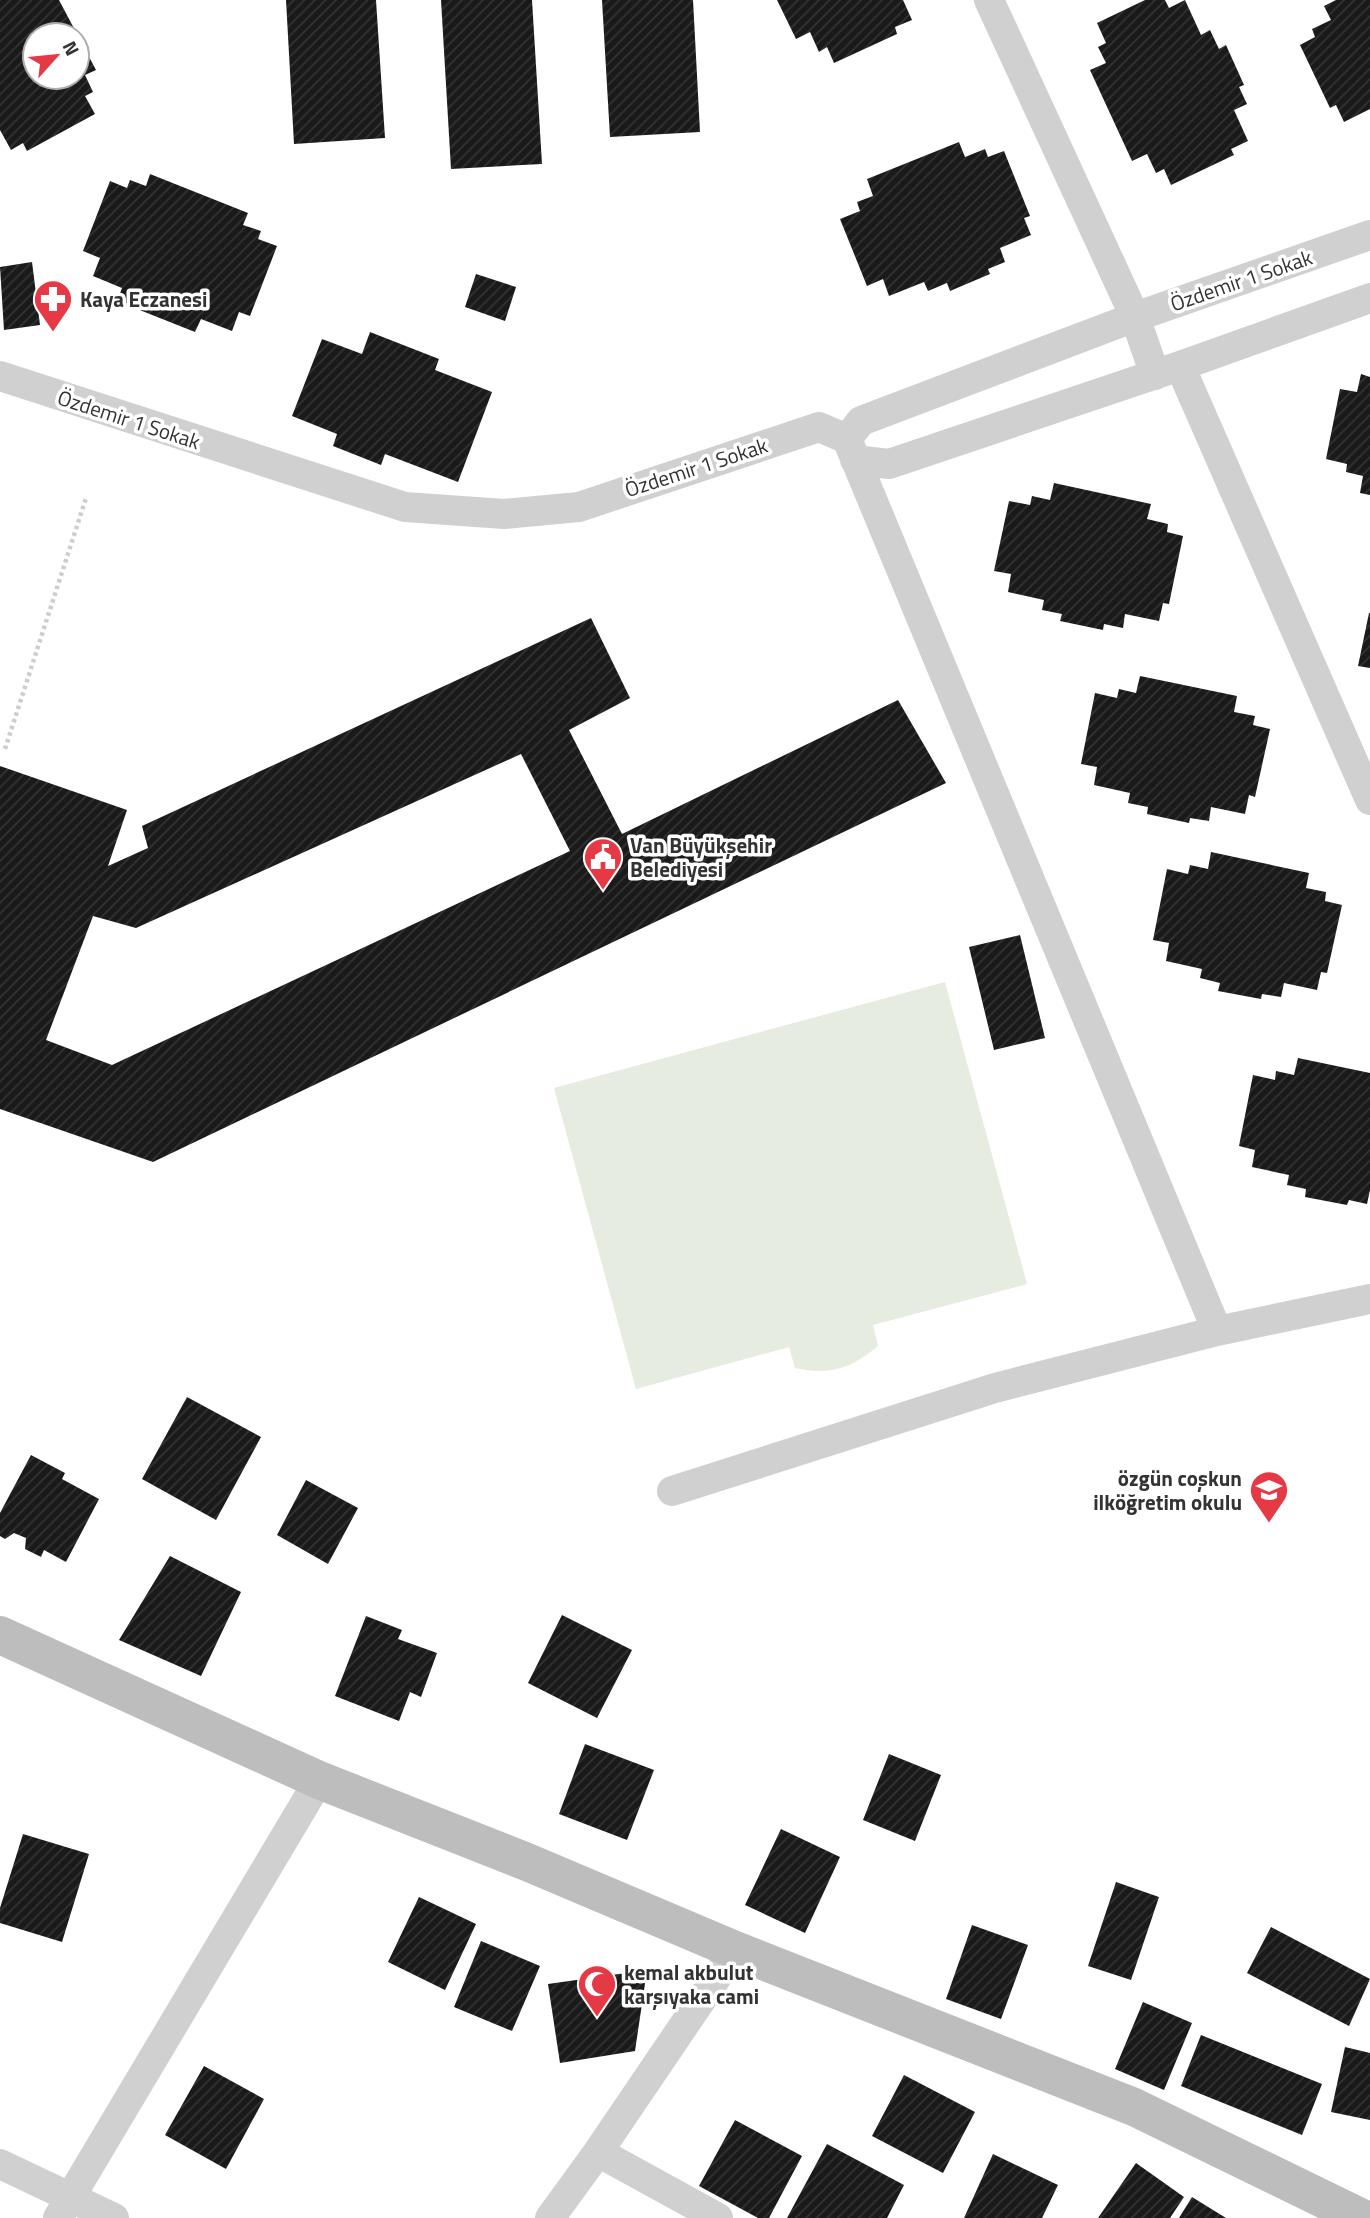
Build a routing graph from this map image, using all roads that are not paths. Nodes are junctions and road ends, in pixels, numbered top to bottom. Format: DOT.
graph roads {
  1 [pos="989,0"];
  2 [pos="1370,235"];
  3 [pos="1370,298"];
  4 [pos="1135,317"];
  5 [pos="1167,370"];
  6 [pos="0,376"];
  7 [pos="851,449"];
  8 [pos="1370,800"];
  9 [pos="1370,1299"];
  10 [pos="1217,1331"];
  11 [pos="672,1491"];
  12 [pos="0,1635"];
  13 [pos="319,1780"];
  14 [pos="736,1950"];
  15 [pos="598,2152"];
  16 [pos="0,2164"];
  17 [pos="64,2206"];
  18 [pos="114,2218"];
  19 [pos="550,2218"];
  20 [pos="718,2218"];
  21 [pos="1362,2218"];
  1 -- 4 [label="street"];
  2 -- 4 [label="street, Özdemir 1 Sokak"];
  3 -- 5 [label="street, Özdemir 1 Sokak"];
  4 -- 5 [label="street"];
  4 -- 7 [label="street, Özdemir 1 Sokak"];
  5 -- 7 [label="street, Özdemir 1 Sokak"];
  5 -- 8 [label="street"];
  6 -- 7 [label="street, Özdemir 1 Sokak"];
  7 -- 10 [label="street"];
  9 -- 10 [label="street"];
  10 -- 11 [label="street"];
  12 -- 13 [label="street"];
  13 -- 14 [label="street"];
  13 -- 17 [label="street"];
  14 -- 15 [label="street"];
  14 -- 21 [label="street"];
  15 -- 19 [label="street"];
  15 -- 20 [label="street"];
  16 -- 17 [label="street"];
  17 -- 18 [label="street"];
}
